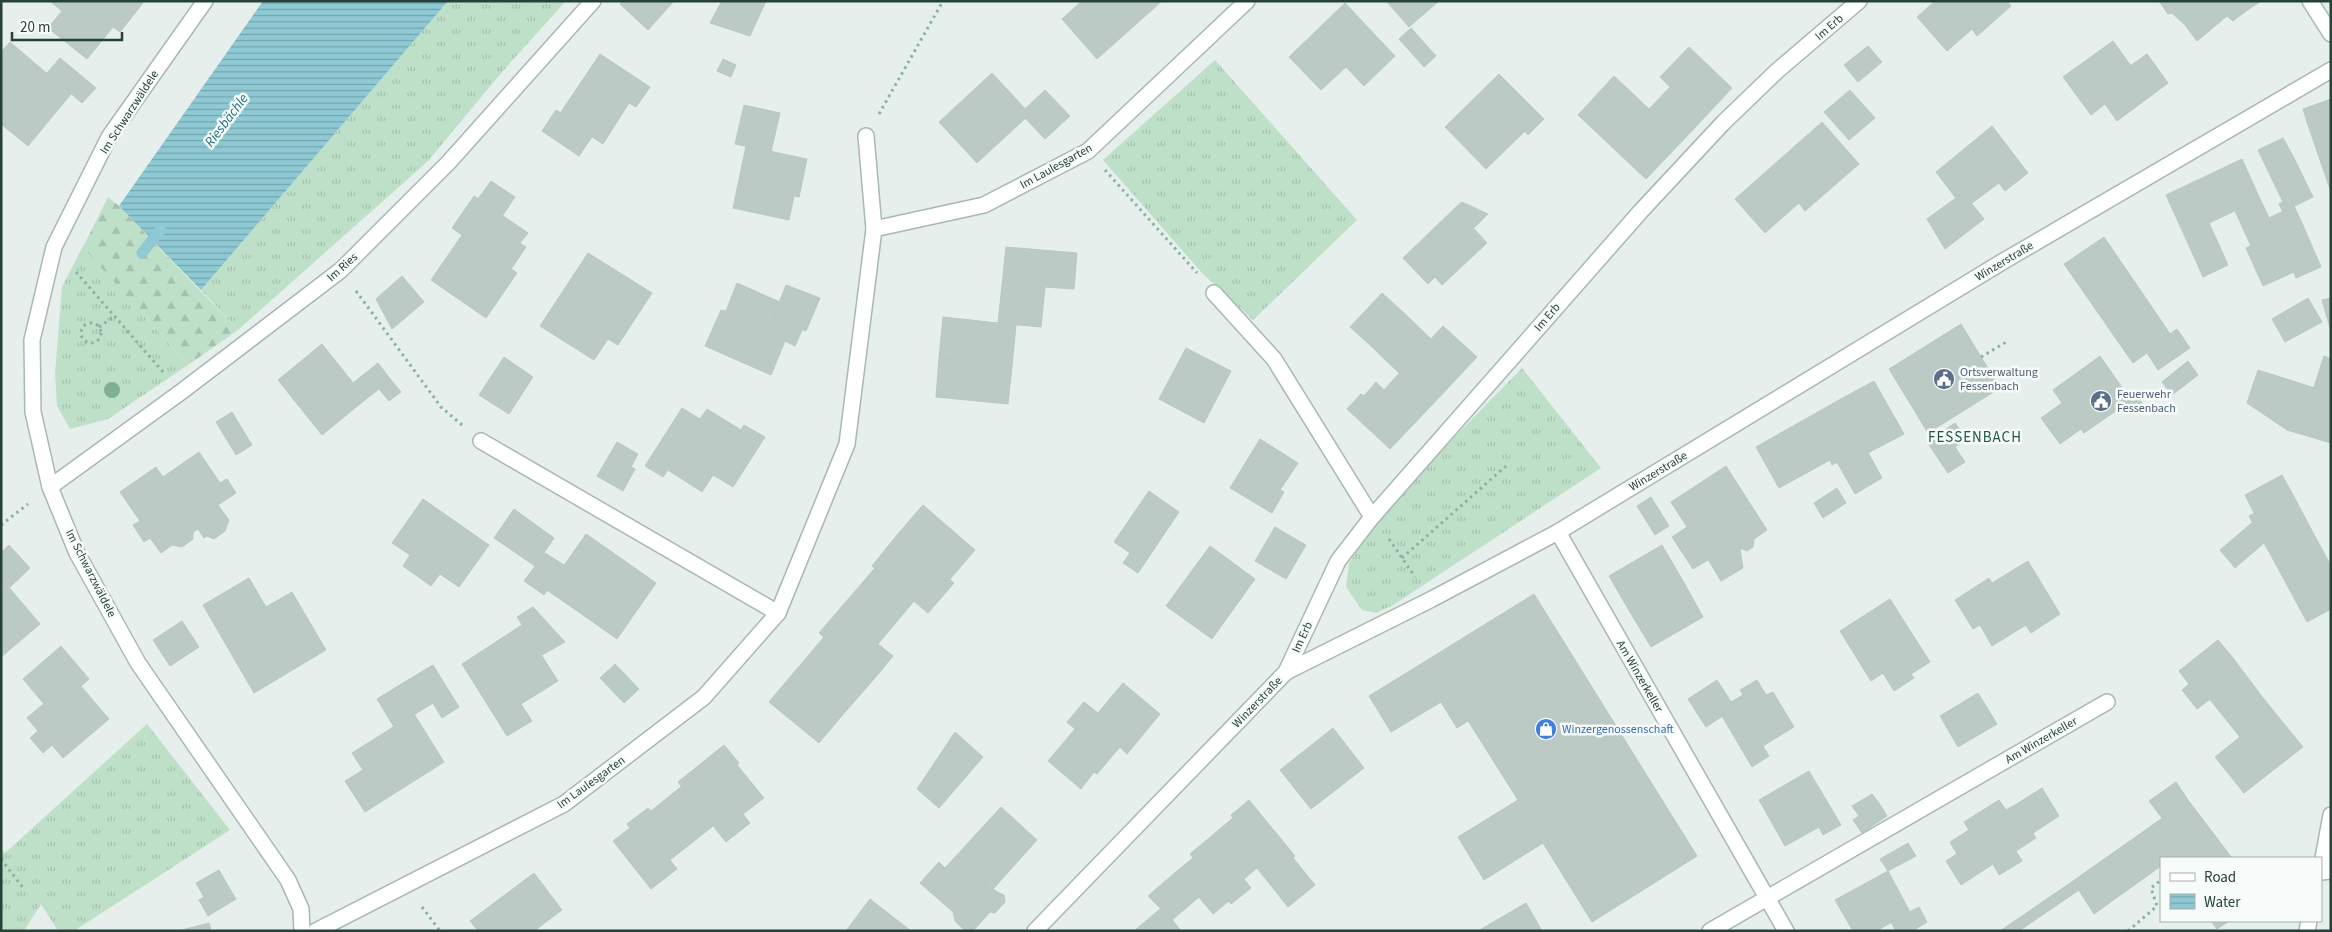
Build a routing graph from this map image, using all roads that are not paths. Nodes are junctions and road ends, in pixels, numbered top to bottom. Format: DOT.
graph roads {
  1 [pos="205,1"];
  2 [pos="593,1"];
  3 [pos="1248,1"];
  4 [pos="1859,1"];
  5 [pos="2310,1"];
  6 [pos="2331,34"];
  7 [pos="2331,70"];
  8 [pos="866,136"];
  9 [pos="874,229"];
  10 [pos="1214,293"];
  11 [pos="481,441"];
  12 [pos="50,487"];
  13 [pos="1372,517"];
  14 [pos="1558,532"];
  15 [pos="778,613"];
  16 [pos="1286,672"];
  17 [pos="2107,702"];
  18 [pos="2331,815"];
  19 [pos="2322,864"];
  20 [pos="1768,898"];
  21 [pos="302,931"];
  22 [pos="316,931"];
  23 [pos="1035,931"];
  24 [pos="1710,931"];
  25 [pos="1786,931"];
  1 -- 12 [label="street, Im Schwarzwäldele"];
  2 -- 12 [label="street, Im Ries"];
  3 -- 9 [label="street, Im Laulesgarten"];
  4 -- 13 [label="street, Im Erb"];
  5 -- 6 [label="street"];
  7 -- 14 [label="street, Winzerstraße"];
  8 -- 9 [label="street, Im Laulesgarten"];
  9 -- 15 [label="street, Im Laulesgarten"];
  10 -- 13 [label="street"];
  11 -- 15 [label="street"];
  12 -- 21 [label="street, Im Schwarzwäldele"];
  13 -- 16 [label="street, Im Erb"];
  14 -- 16 [label="street, Winzerstraße"];
  14 -- 20 [label="street, Am Winzerkeller"];
  15 -- 22 [label="street, Im Laulesgarten"];
  16 -- 23 [label="street, Winzerstraße"];
  17 -- 20 [label="street, Am Winzerkeller"];
  18 -- 19 [label="street"];
  20 -- 24 [label="street"];
  20 -- 25 [label="street, Am Winzerkeller"];
}
